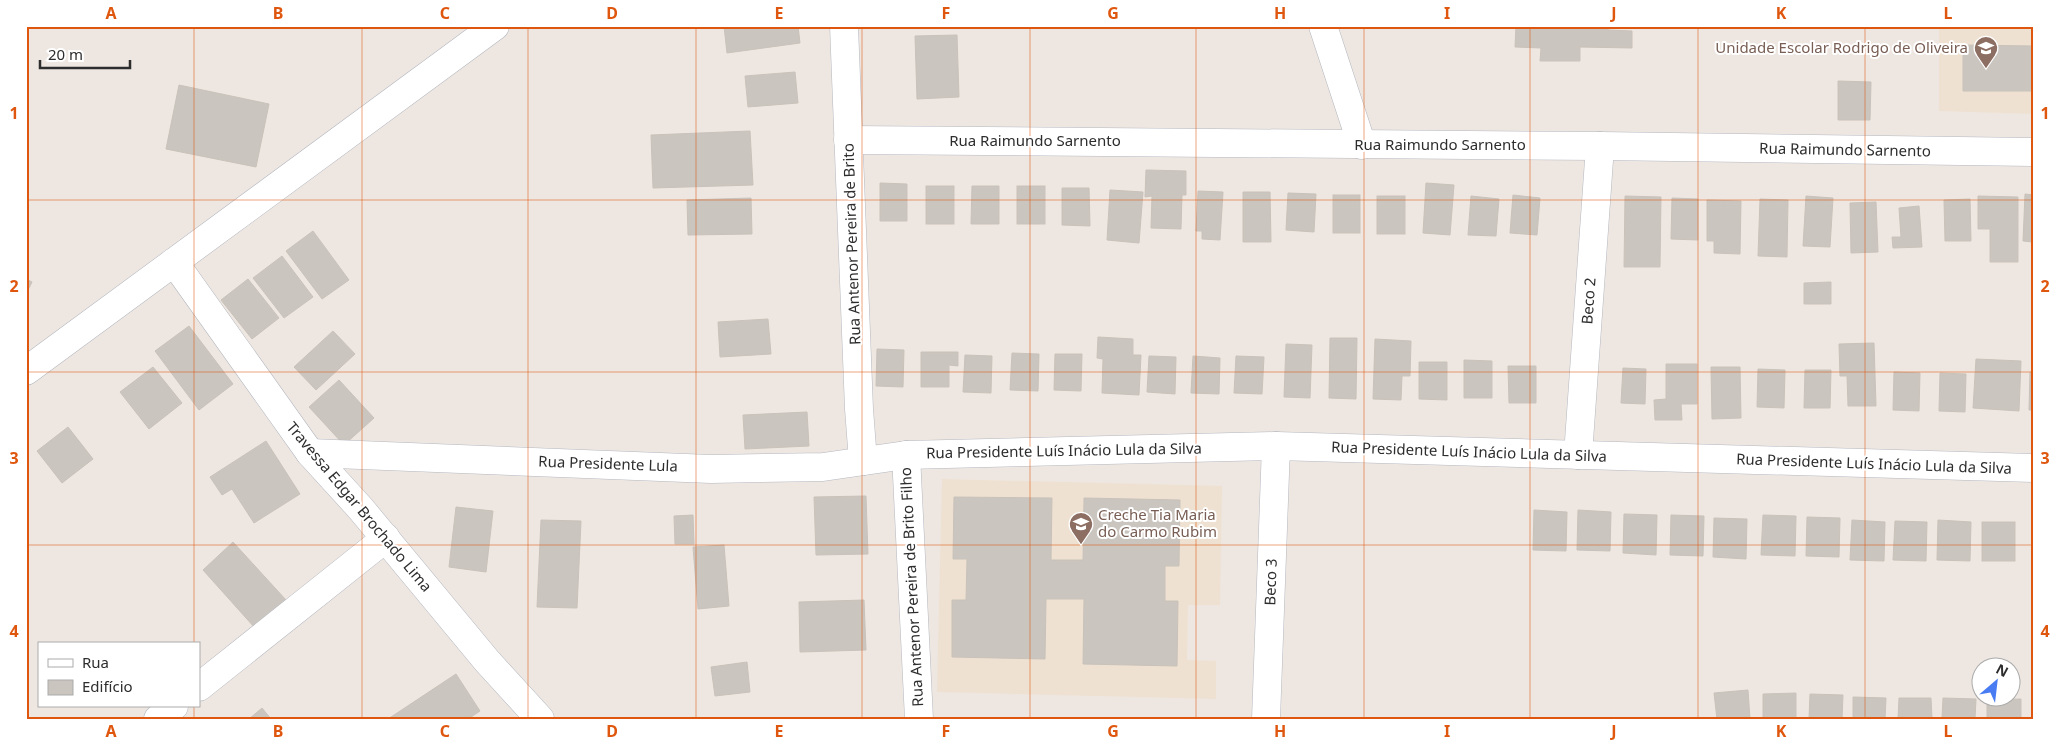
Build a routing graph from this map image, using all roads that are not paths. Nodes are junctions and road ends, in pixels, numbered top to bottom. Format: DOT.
graph roads {
  1 [pos="495,26"];
  2 [pos="844,26"];
  3 [pos="1324,26"];
  4 [pos="848,140"];
  5 [pos="1362,145"];
  6 [pos="1600,146"];
  7 [pos="2033,152"];
  8 [pos="174,262"];
  9 [pos="26,371"];
  10 [pos="1276,446"];
  11 [pos="310,453"];
  12 [pos="906,455"];
  13 [pos="1578,455"];
  14 [pos="863,461"];
  15 [pos="2033,468"];
  16 [pos="386,538"];
  17 [pos="200,686"];
  18 [pos="172,708"];
  19 [pos="158,719"];
  20 [pos="540,719"];
  21 [pos="919,719"];
  22 [pos="1266,719"];
  1 -- 8 [label="street"];
  2 -- 4 [label="street, Rua Antenor Pereira de Brito"];
  3 -- 5 [label="street"];
  4 -- 5 [label="street, Rua Raimundo Sarnento"];
  4 -- 14 [label="street, Rua Antenor Pereira de Brito"];
  5 -- 6 [label="street, Rua Raimundo Sarnento"];
  6 -- 7 [label="street, Rua Raimundo Sarnento"];
  6 -- 13 [label="street, Beco 2"];
  8 -- 9 [label="street"];
  8 -- 11 [label="street, Travessa Edgar Brochado Lima"];
  10 -- 12 [label="street, Rua Presidente Luís Inácio Lula da Silva"];
  10 -- 13 [label="street, Rua Presidente Luís Inácio Lula da Silva"];
  10 -- 22 [label="street, Beco 3"];
  11 -- 14 [label="street, Rua Presidente Lula"];
  11 -- 16 [label="street, Travessa Edgar Brochado Lima"];
  12 -- 14 [label="street, Rua Presidente Lula"];
  12 -- 21 [label="street, Rua Antenor Pereira de Brito Filho"];
  13 -- 15 [label="street, Rua Presidente Luís Inácio Lula da Silva"];
  16 -- 17 [label="street"];
  16 -- 20 [label="street, Travessa Edgar Brochado Lima"];
  18 -- 19 [label="street"];
}
